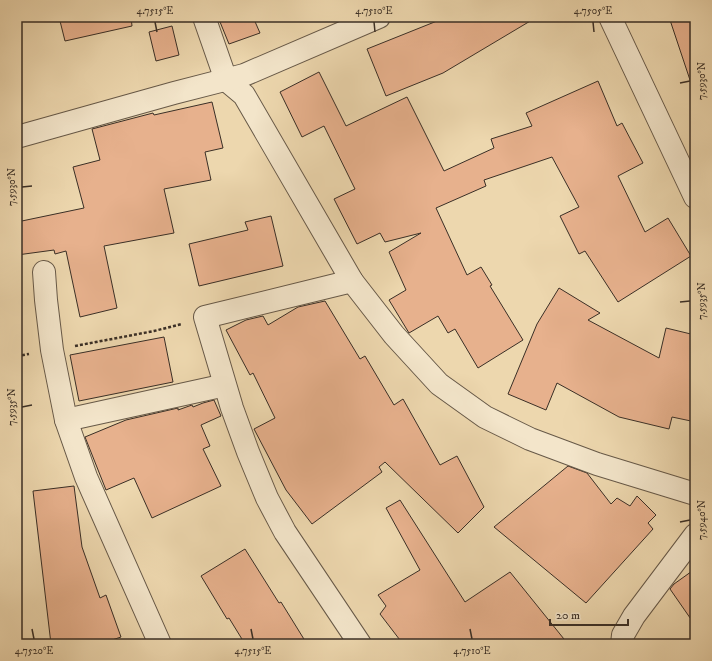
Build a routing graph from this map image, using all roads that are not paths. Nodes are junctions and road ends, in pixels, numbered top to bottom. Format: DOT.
graph roads {
  1 [pos="204,17"];
  2 [pos="379,17"];
  3 [pos="610,17"];
  4 [pos="226,80"];
  5 [pos="17,137"];
  6 [pos="695,197"];
  7 [pos="44,272"];
  8 [pos="352,282"];
  9 [pos="221,386"];
  10 [pos="66,420"];
  11 [pos="695,494"];
  12 [pos="695,535"];
  13 [pos="160,644"];
  14 [pos="360,644"];
  15 [pos="622,644"];
  1 -- 4 [label="street"];
  2 -- 4 [label="street"];
  3 -- 6 [label="street"];
  4 -- 5 [label="street"];
  4 -- 8 [label="street"];
  7 -- 10 [label="street"];
  8 -- 11 [label="street"];
  8 -- 14 [label="street"];
  9 -- 10 [label="street"];
  10 -- 13 [label="street"];
  12 -- 15 [label="street"];
}
